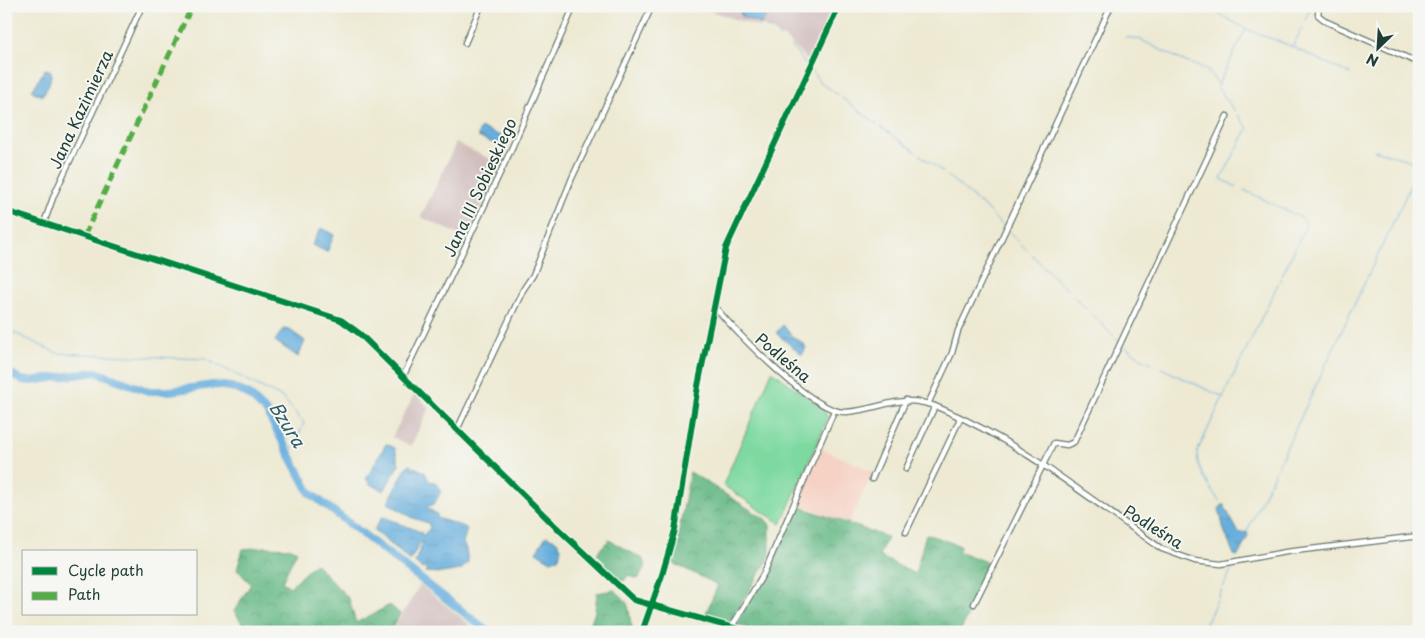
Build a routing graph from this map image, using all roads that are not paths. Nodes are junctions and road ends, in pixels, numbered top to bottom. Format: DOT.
graph roads {
  1 [pos="142,6"];
  2 [pos="481,6"];
  3 [pos="574,6"];
  4 [pos="652,6"];
  5 [pos="838,6"];
  6 [pos="1111,6"];
  7 [pos="1319,6"];
  8 [pos="465,43"];
  9 [pos="1419,63"];
  10 [pos="1226,116"];
  11 [pos="6,211"];
  12 [pos="44,223"];
  13 [pos="715,307"];
  14 [pos="404,377"];
  15 [pos="906,400"];
  16 [pos="928,404"];
  17 [pos="935,406"];
  18 [pos="834,411"];
  19 [pos="959,417"];
  20 [pos="457,430"];
  21 [pos="1042,463"];
  22 [pos="906,469"];
  23 [pos="872,479"];
  24 [pos="906,532"];
  25 [pos="1419,536"];
  26 [pos="974,604"];
  27 [pos="652,606"];
  28 [pos="731,628"];
  29 [pos="642,632"];
  30 [pos="748,632"];
  1 -- 12 [label="street, Jana Kazimierza"];
  2 -- 8 [label="street"];
  3 -- 14 [label="street, Jana III Sobieskiego"];
  4 -- 20 [label="street"];
  5 -- 13 [label="street"];
  6 -- 16 [label="street"];
  7 -- 9 [label="street"];
  10 -- 21 [label="street"];
  11 -- 12 [label="street"];
  12 -- 14 [label="street"];
  13 -- 18 [label="street, Podleśna"];
  13 -- 27 [label="street"];
  14 -- 20 [label="street"];
  15 -- 16 [label="street, Podleśna"];
  15 -- 18 [label="street, Podleśna"];
  15 -- 23 [label="street"];
  16 -- 17 [label="street, Podleśna"];
  17 -- 19 [label="street, Podleśna"];
  17 -- 22 [label="street"];
  18 -- 28 [label="street"];
  19 -- 21 [label="street, Podleśna"];
  19 -- 24 [label="street"];
  20 -- 27 [label="street"];
  21 -- 25 [label="street, Podleśna"];
  21 -- 26 [label="street"];
  27 -- 28 [label="street"];
  27 -- 29 [label="street"];
  28 -- 30 [label="street"];
}
